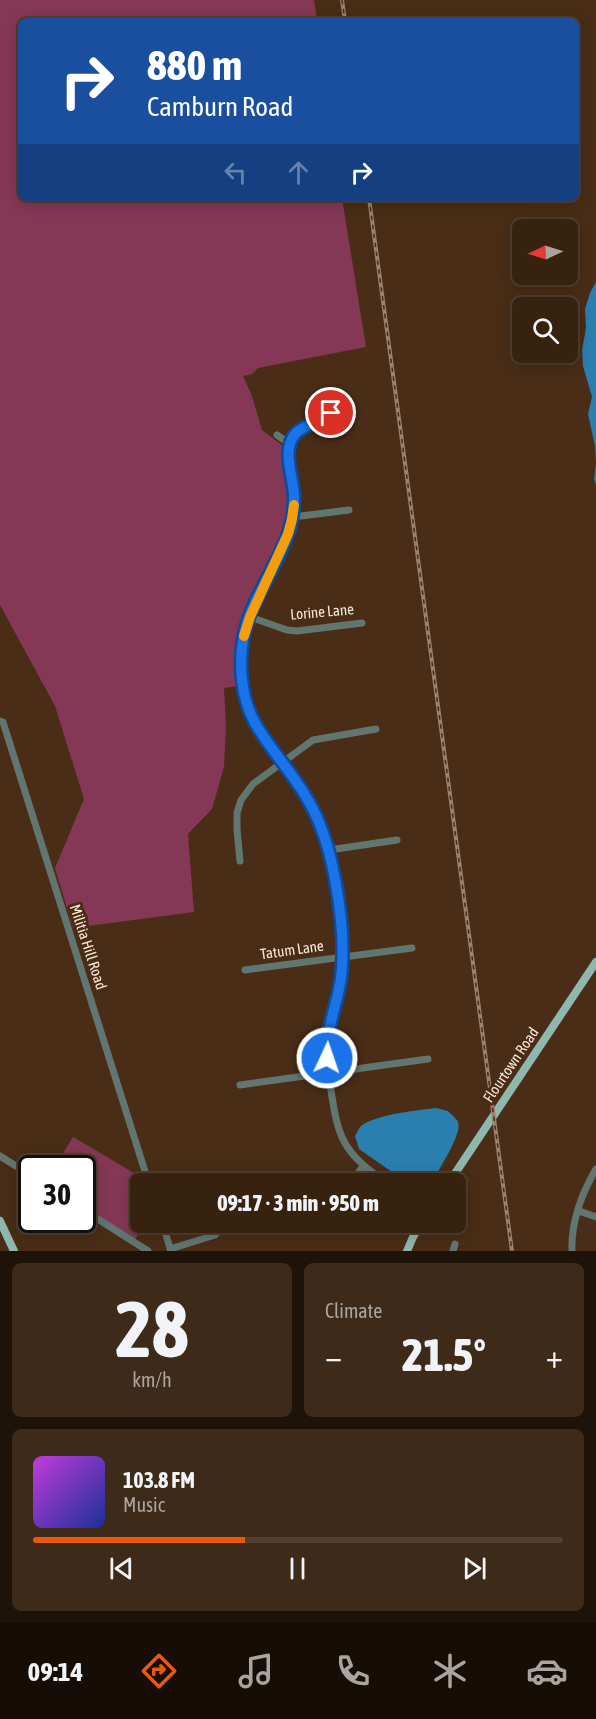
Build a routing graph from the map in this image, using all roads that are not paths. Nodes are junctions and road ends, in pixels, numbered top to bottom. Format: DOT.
graph roads {
  1 [pos="331,413"];
  2 [pos="277,435"];
  3 [pos="290,444"];
  4 [pos="349,510"];
  5 [pos="293,517"];
  6 [pos="250,617"];
  7 [pos="362,622"];
  8 [pos="0,721"];
  9 [pos="376,729"];
  10 [pos="282,762"];
  11 [pos="397,840"];
  12 [pos="329,850"];
  13 [pos="240,861"];
  14 [pos="412,948"];
  15 [pos="342,957"];
  16 [pos="596,963"];
  17 [pos="244,970"];
  18 [pos="428,1059"];
  19 [pos="329,1072"];
  20 [pos="240,1085"];
  21 [pos="0,1156"];
  22 [pos="363,1166"];
  23 [pos="18,1167"];
  24 [pos="596,1169"];
  25 [pos="146,1173"];
  26 [pos="358,1173"];
  27 [pos="373,1173"];
  28 [pos="455,1173"];
  29 [pos="579,1211"];
  30 [pos="596,1217"];
  31 [pos="96,1218"];
  32 [pos="0,1221"];
  33 [pos="165,1233"];
  34 [pos="217,1233"];
  35 [pos="416,1233"];
  36 [pos="170,1250"];
  37 [pos="14,1251"];
  38 [pos="148,1251"];
  39 [pos="407,1251"];
  40 [pos="572,1251"];
  1 -- 3 [label="street"];
  2 -- 3 [label="street"];
  3 -- 5 [label="street"];
  4 -- 5 [label="street"];
  5 -- 6 [label="street"];
  6 -- 7 [label="street, Lorine Lane"];
  6 -- 10 [label="street"];
  8 -- 25 [label="street, Militia Hill Road"];
  9 -- 10 [label="street"];
  10 -- 12 [label="street"];
  10 -- 13 [label="street"];
  11 -- 12 [label="street"];
  12 -- 15 [label="street"];
  14 -- 15 [label="street, Tatum Lane"];
  15 -- 17 [label="street, Tatum Lane"];
  15 -- 19 [label="street"];
  16 -- 28 [label="main road, Flourtown Road"];
  18 -- 19 [label="street"];
  19 -- 20 [label="street"];
  19 -- 22 [label="street"];
  21 -- 23 [label="street"];
  22 -- 26 [label="street"];
  22 -- 27 [label="street"];
  24 -- 29 [label="street"];
  29 -- 30 [label="street"];
  29 -- 40 [label="street"];
  31 -- 38 [label="street"];
  32 -- 37 [label="main road"];
  33 -- 36 [label="street"];
  34 -- 36 [label="street"];
  35 -- 39 [label="main road"];
}
